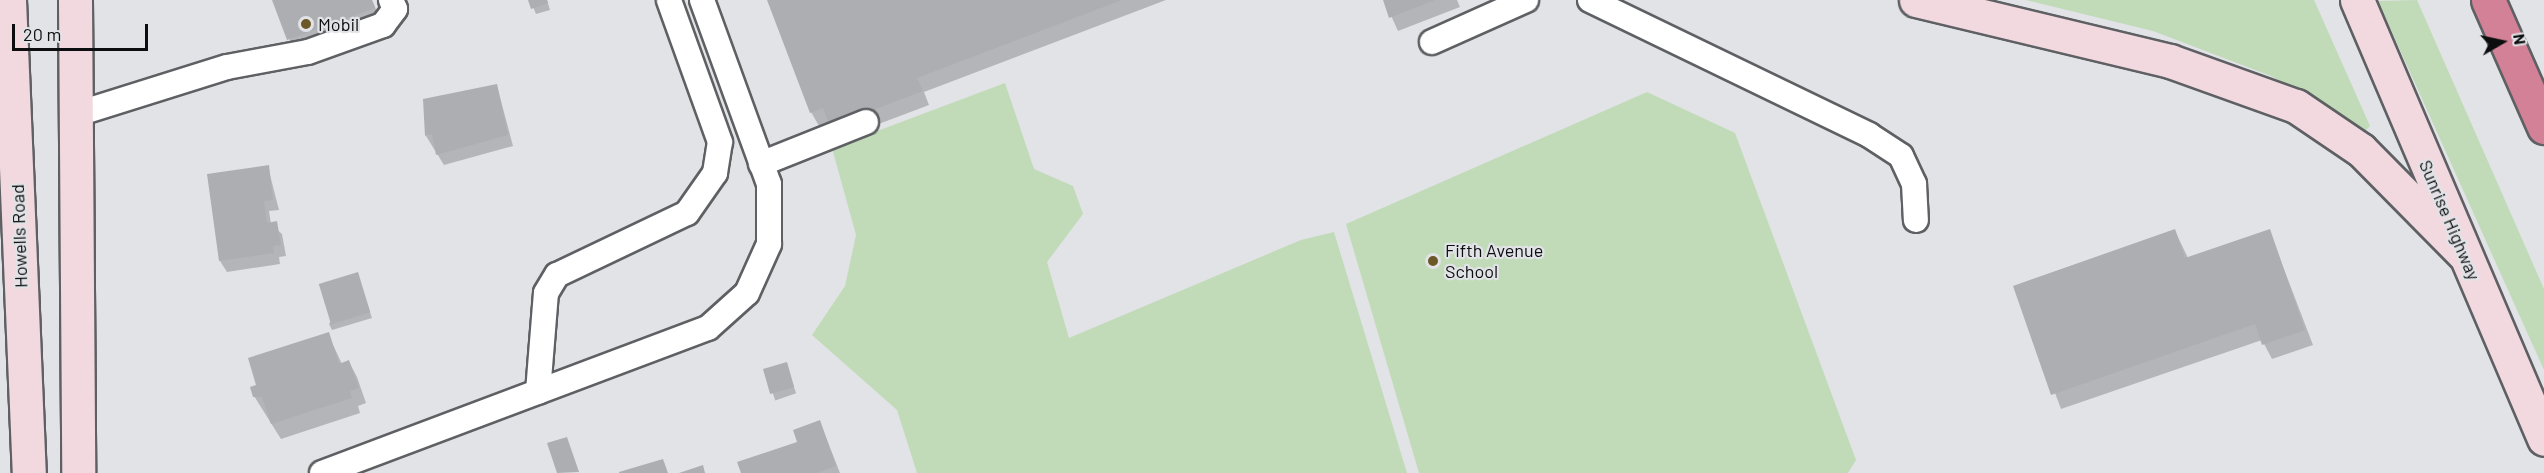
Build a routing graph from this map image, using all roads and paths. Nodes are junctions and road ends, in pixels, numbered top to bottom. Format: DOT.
graph roads {
  1 [pos="9,0"];
  2 [pos="75,0"];
  3 [pos="391,0"];
  4 [pos="669,0"];
  5 [pos="702,0"];
  6 [pos="1526,0"];
  7 [pos="1590,0"];
  8 [pos="1916,0"];
  9 [pos="2357,0"];
  10 [pos="2488,0"];
  11 [pos="1432,42"];
  12 [pos="77,114"];
  13 [pos="866,122"];
  14 [pos="2544,127"];
  15 [pos="761,164"];
  16 [pos="1916,220"];
  17 [pos="2464,254"];
  18 [pos="538,392"];
  19 [pos="2544,439"];
  20 [pos="29,473"];
  21 [pos="78,473"];
  22 [pos="322,473"];
  1 -- 20 [label="main road, Howells Road"];
  2 -- 12 [label="main road"];
  3 -- 12 [label="lane"];
  4 -- 18 [label="lane"];
  5 -- 15 [label="lane"];
  6 -- 11 [label="lane"];
  7 -- 16 [label="lane"];
  8 -- 17 [label="main road"];
  9 -- 17 [label="main road, Sunrise Highway"];
  10 -- 14 [label="highway"];
  12 -- 21 [label="main road"];
  13 -- 15 [label="lane"];
  15 -- 18 [label="lane"];
  17 -- 19 [label="main road, Sunrise Highway"];
  18 -- 22 [label="lane"];
}
